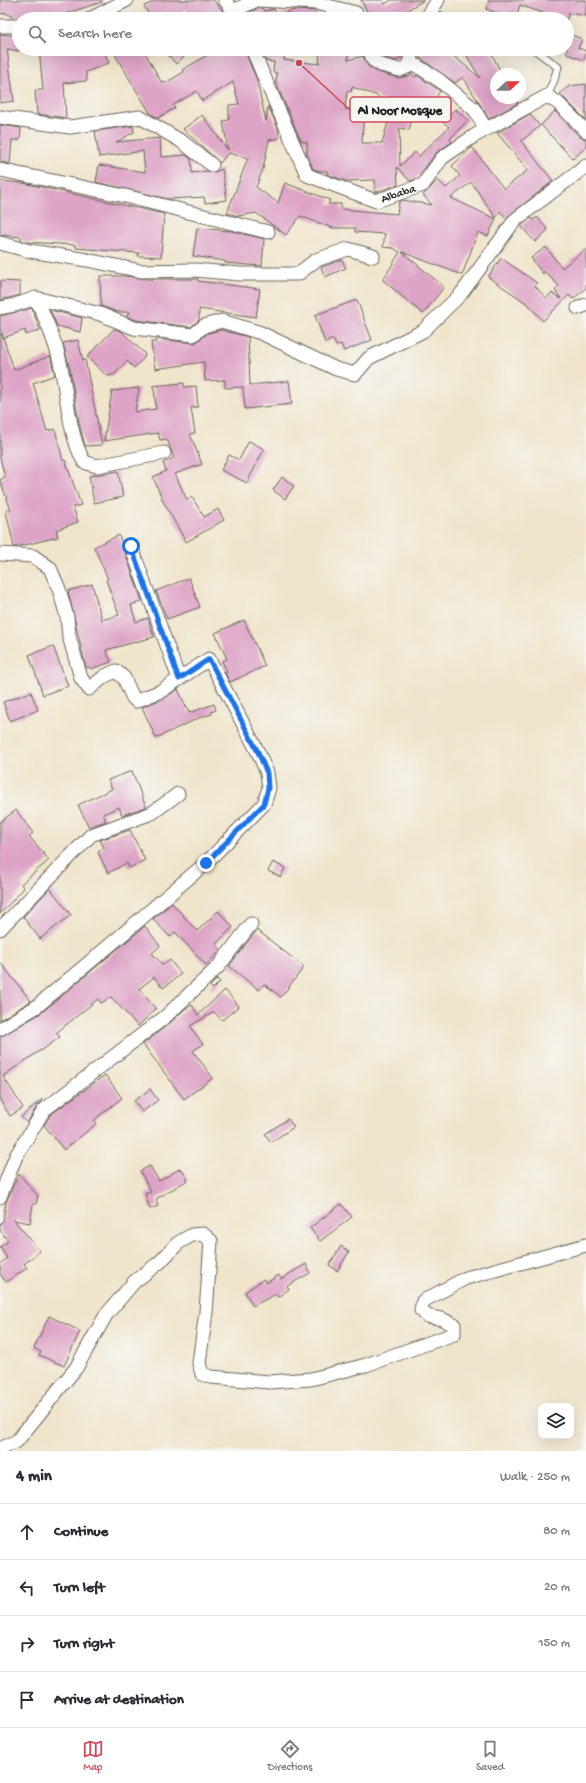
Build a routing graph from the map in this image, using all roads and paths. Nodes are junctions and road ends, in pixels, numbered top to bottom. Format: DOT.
graph roads {
  1 [pos="127,0"];
  2 [pos="438,0"];
  3 [pos="232,10"];
  4 [pos="104,12"];
  5 [pos="352,12"];
  6 [pos="430,12"];
  7 [pos="0,26"];
  8 [pos="12,26"];
  9 [pos="255,56"];
  10 [pos="372,56"];
  11 [pos="411,56"];
  12 [pos="543,56"];
  13 [pos="408,66"];
  14 [pos="547,96"];
  15 [pos="0,117"];
  16 [pos="486,129"];
  17 [pos="586,131"];
  18 [pos="212,165"];
  19 [pos="586,166"];
  20 [pos="0,170"];
  21 [pos="268,232"];
  22 [pos="0,243"];
  23 [pos="373,256"];
  24 [pos="36,298"];
  25 [pos="0,308"];
  26 [pos="164,453"];
  27 [pos="131,546"];
  28 [pos="0,554"];
  29 [pos="179,679"];
  30 [pos="178,794"];
  31 [pos="251,924"];
  32 [pos="0,929"];
  33 [pos="0,1029"];
  34 [pos="0,1196"];
  35 [pos="586,1245"];
  36 [pos="16,1447"];
  37 [pos="0,1449"];
  1 -- 4 [label="street"];
  2 -- 6 [label="street"];
  3 -- 5 [label="street"];
  7 -- 8 [label="street"];
  9 -- 16 [label="street, Albaba"];
  10 -- 13 [label="street"];
  11 -- 13 [label="street"];
  12 -- 14 [label="lane"];
  13 -- 16 [label="street"];
  14 -- 16 [label="street, Albaba"];
  14 -- 17 [label="street"];
  15 -- 18 [label="street"];
  19 -- 24 [label="street"];
  20 -- 21 [label="street"];
  22 -- 23 [label="street"];
  24 -- 25 [label="street"];
  24 -- 26 [label="street"];
  27 -- 29 [label="street"];
  28 -- 29 [label="street"];
  29 -- 33 [label="street"];
  30 -- 32 [label="street"];
  31 -- 34 [label="street"];
  35 -- 36 [label="street"];
  36 -- 37 [label="street"];
}
